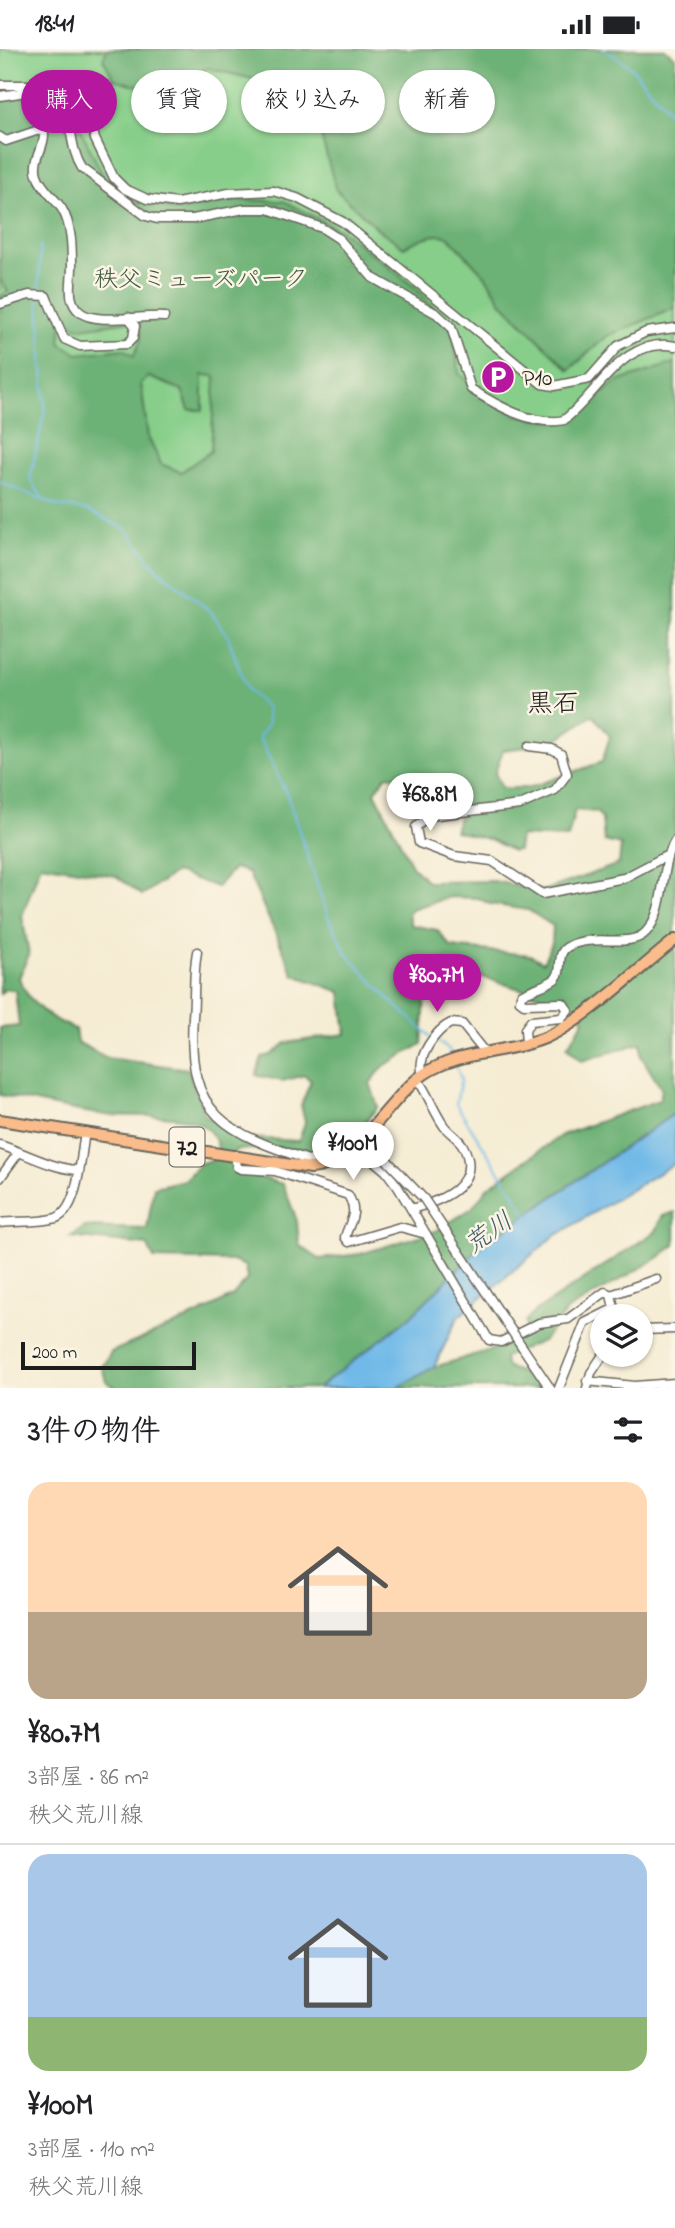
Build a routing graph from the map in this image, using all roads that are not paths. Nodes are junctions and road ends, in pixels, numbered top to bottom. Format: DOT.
graph roads {
  1 [pos="0,85"];
  2 [pos="0,96"];
  3 [pos="0,137"];
  4 [pos="0,304"];
  5 [pos="128,317"];
  6 [pos="164,317"];
  7 [pos="675,328"];
  8 [pos="675,346"];
  9 [pos="529,746"];
  10 [pos="675,841"];
  11 [pos="666,856"];
  12 [pos="675,940"];
  13 [pos="197,952"];
  14 [pos="526,1044"];
  15 [pos="486,1053"];
  16 [pos="420,1077"];
  17 [pos="0,1120"];
  18 [pos="85,1132"];
  19 [pos="359,1140"];
  20 [pos="0,1145"];
  21 [pos="19,1152"];
  22 [pos="235,1156"];
  23 [pos="311,1168"];
  24 [pos="78,1170"];
  25 [pos="0,1178"];
  26 [pos="411,1209"];
  27 [pos="0,1223"];
  28 [pos="426,1234"];
  29 [pos="656,1279"];
  30 [pos="611,1295"];
  31 [pos="612,1304"];
  32 [pos="590,1321"];
  33 [pos="675,1329"];
  34 [pos="653,1330"];
  35 [pos="597,1367"];
  36 [pos="675,1383"];
  37 [pos="587,1385"];
  38 [pos="550,1388"];
  39 [pos="559,1388"];
  1 -- 7 [label="street"];
  2 -- 8 [label="street"];
  3 -- 5 [label="street"];
  4 -- 5 [label="street"];
  5 -- 6 [label="street"];
  9 -- 11 [label="street"];
  10 -- 11 [label="street"];
  11 -- 14 [label="street"];
  12 -- 14 [label="main road"];
  13 -- 23 [label="street"];
  14 -- 15 [label="main road"];
  15 -- 16 [label="main road"];
  15 -- 16 [label="street"];
  16 -- 19 [label="main road"];
  16 -- 26 [label="street"];
  17 -- 18 [label="main road, 72"];
  18 -- 22 [label="main road, 72"];
  18 -- 24 [label="street"];
  19 -- 23 [label="main road"];
  19 -- 26 [label="street"];
  19 -- 38 [label="street, bridge"];
  20 -- 21 [label="street"];
  21 -- 24 [label="street"];
  21 -- 25 [label="street"];
  22 -- 23 [label="main road, 72"];
  22 -- 28 [label="street"];
  24 -- 27 [label="street"];
  26 -- 28 [label="street"];
  28 -- 30 [label="street"];
  29 -- 30 [label="street"];
  30 -- 31 [label="street"];
  32 -- 39 [label="street"];
  33 -- 34 [label="street"];
  35 -- 37 [label="street"];
  36 -- 37 [label="street"];
}
